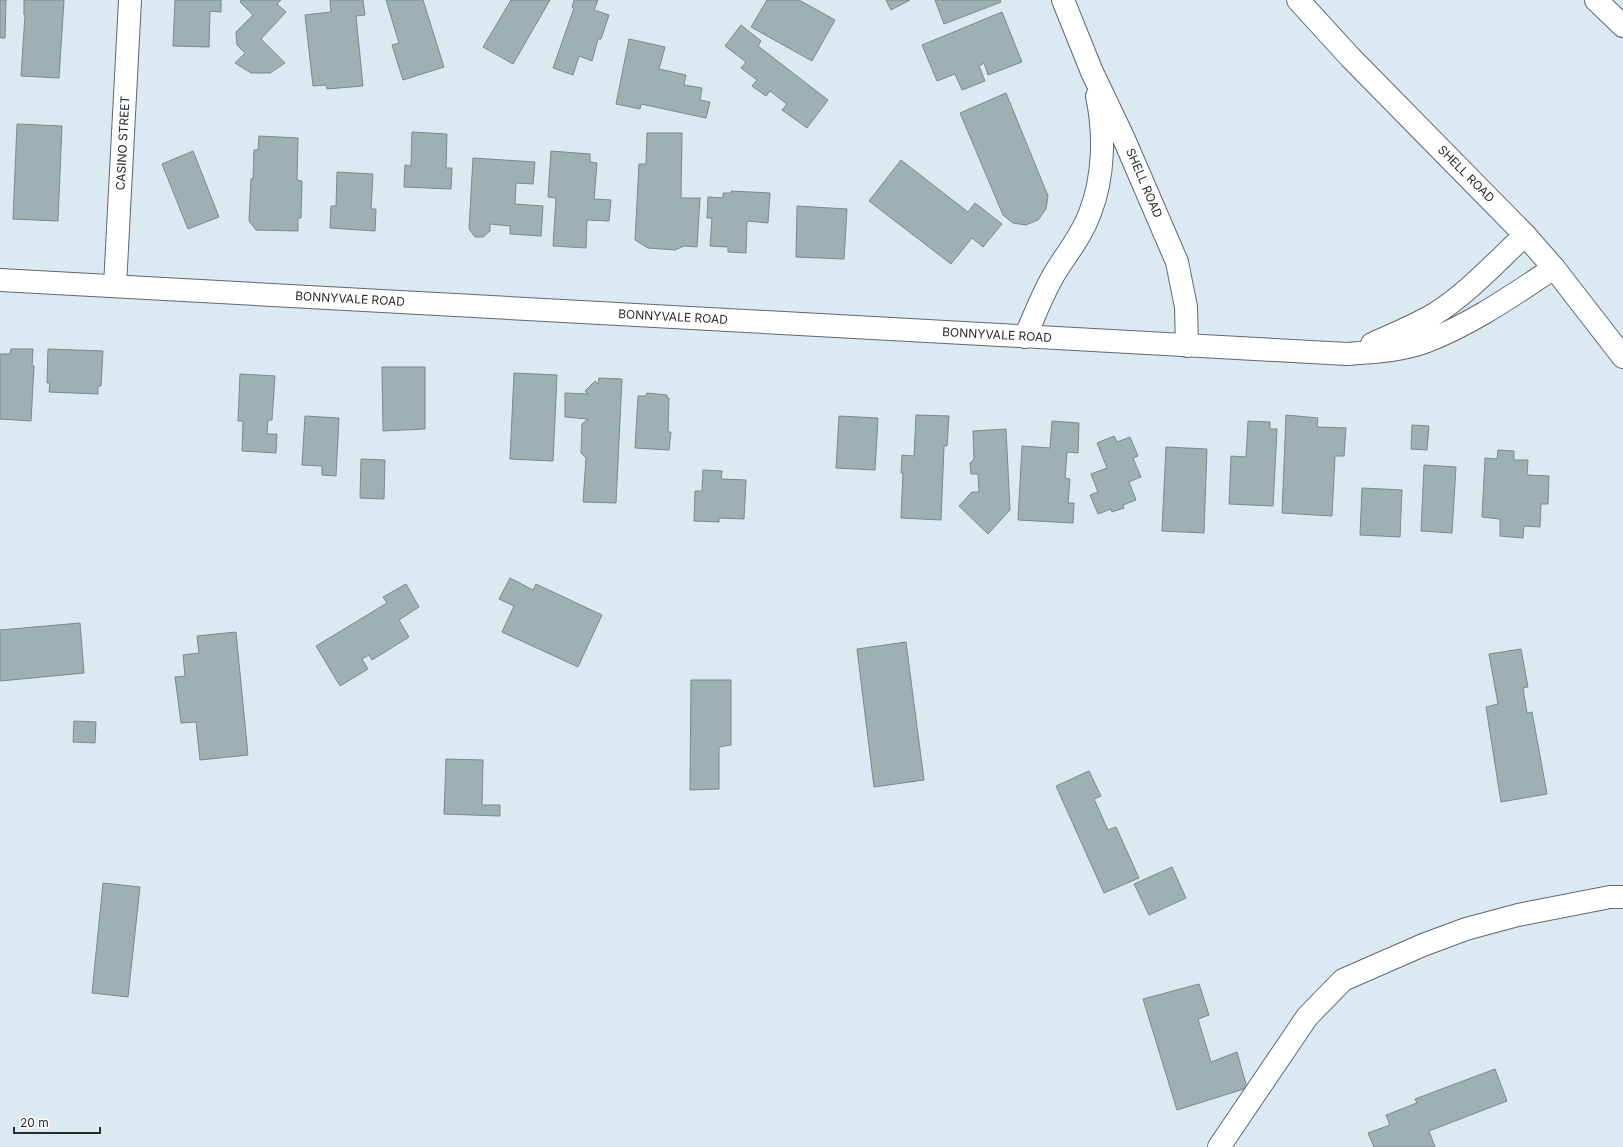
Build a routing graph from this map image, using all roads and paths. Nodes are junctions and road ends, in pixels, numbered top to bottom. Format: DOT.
graph roads {
  1 [pos="130,0"];
  2 [pos="1063,0"];
  3 [pos="1298,0"];
  4 [pos="1596,0"];
  5 [pos="1623,26"];
  6 [pos="1092,72"];
  7 [pos="1525,234"];
  8 [pos="1554,268"];
  9 [pos="0,280"];
  10 [pos="115,286"];
  11 [pos="1025,337"];
  12 [pos="1186,346"];
  13 [pos="1347,354"];
  14 [pos="1623,357"];
  15 [pos="1623,897"];
  16 [pos="1219,1147"];
  1 -- 10 [label="street, CASINO STREET"];
  2 -- 6 [label="street, SHELL ROAD"];
  3 -- 7 [label="street, SHELL ROAD"];
  4 -- 5 [label="street"];
  6 -- 11 [label="street, SHELL ROAD"];
  6 -- 12 [label="street, SHELL ROAD"];
  7 -- 8 [label="street, SHELL ROAD"];
  7 -- 13 [label="street, BONNYVALE ROAD"];
  8 -- 13 [label="street, BONNYVALE ROAD"];
  8 -- 14 [label="street, SHELL ROAD"];
  9 -- 10 [label="street, BONNYVALE ROAD"];
  10 -- 11 [label="street, BONNYVALE ROAD"];
  11 -- 12 [label="street, BONNYVALE ROAD"];
  12 -- 13 [label="street, BONNYVALE ROAD"];
  15 -- 16 [label="street"];
}
